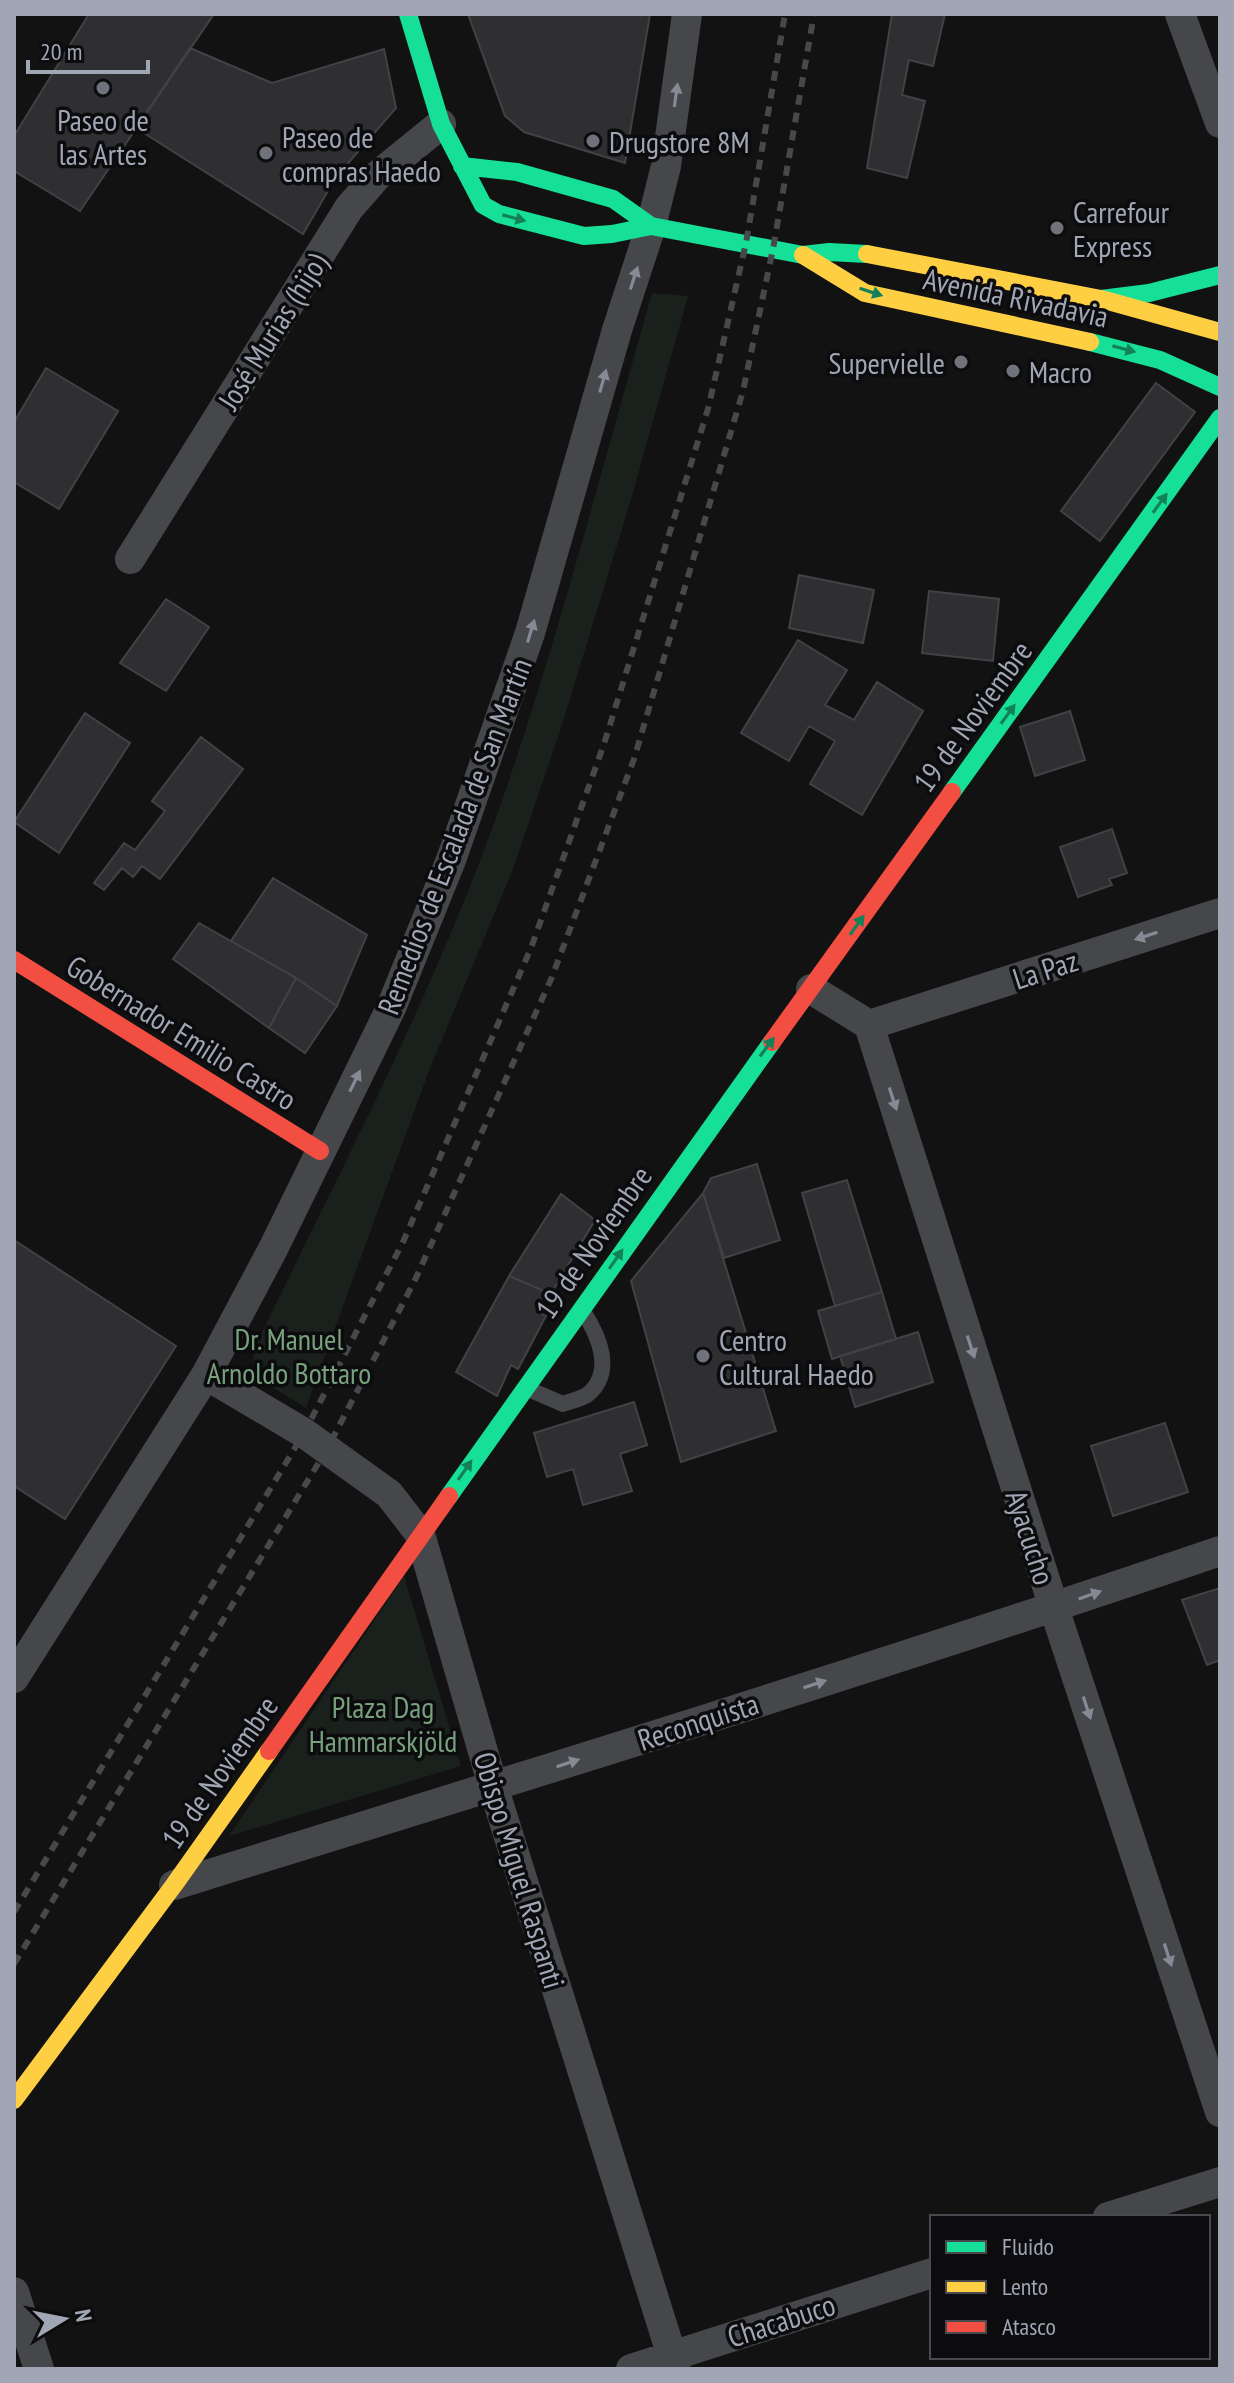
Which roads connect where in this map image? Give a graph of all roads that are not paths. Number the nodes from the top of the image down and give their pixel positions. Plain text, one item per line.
1 (408, 14) edge
2 (687, 14) edge
3 (1180, 14) edge
4 (1220, 123) edge
5 (441, 124) junction
6 (462, 166) junction
7 (651, 226) junction
8 (803, 255) junction
9 (1220, 275) edge
10 (1101, 299) junction
11 (1220, 332) edge
12 (1220, 387) edge
13 (1220, 418) edge
14 (130, 559) dead end
15 (1220, 913) edge
16 (14, 960) edge
17 (811, 989) junction
18 (869, 1025) junction
19 (320, 1151) junction
20 (581, 1307) junction
21 (206, 1375) junction
22 (525, 1388) junction
23 (420, 1534) junction
24 (1220, 1551) edge
25 (1054, 1608) junction
26 (14, 1678) edge
27 (493, 1786) junction
28 (174, 1885) junction
29 (14, 2100) edge
30 (1220, 2112) edge
31 (1220, 2182) edge
32 (1114, 2215) edge
33 (930, 2274) edge
34 (14, 2292) edge
35 (674, 2362) edge
36 (39, 2369) edge
37 (631, 2369) edge

1 - 5 street, Avenida Rivadavia
7 -> 2 street, Remedios de Escalada de San Martín
3 - 4 street
5 - 6 street, Avenida Rivadavia
5 - 14 street, José Murias (hijo)
6 - 7 street, Avenida Rivadavia
6 -> 7 street, Avenida Rivadavia
7 - 8 street, Avenida Rivadavia
19 -> 7 street, Remedios de Escalada de San Martín
8 - 10 street, Avenida Rivadavia
8 -> 12 street, Avenida Rivadavia
9 - 10 street
10 - 11 street, Avenida Rivadavia
17 -> 13 street, 19 de Noviembre
15 -> 18 street, La Paz
16 - 19 street, Gobernador Emilio Castro
17 - 18 street
20 -> 17 street, 19 de Noviembre
18 -> 25 street, Ayacucho
19 - 21 street, Remedios de Escalada de San Martín
20 - 22 street, 19 de Noviembre
20 - 22 lane
21 - 23 street, Obispo Miguel Raspanti
21 - 26 street, Remedios de Escalada de San Martín
23 -> 22 street, 19 de Noviembre
23 - 27 street, Obispo Miguel Raspanti
23 - 28 street, 19 de Noviembre
25 -> 24 street, Reconquista
27 -> 25 street, Reconquista
25 -> 30 street, Ayacucho
27 - 28 street, Reconquista
27 - 35 street, Obispo Miguel Raspanti
28 - 29 street, 19 de Noviembre
31 - 32 street
33 - 35 street, Chacabuco
34 - 36 street
35 - 37 street, Chacabuco

